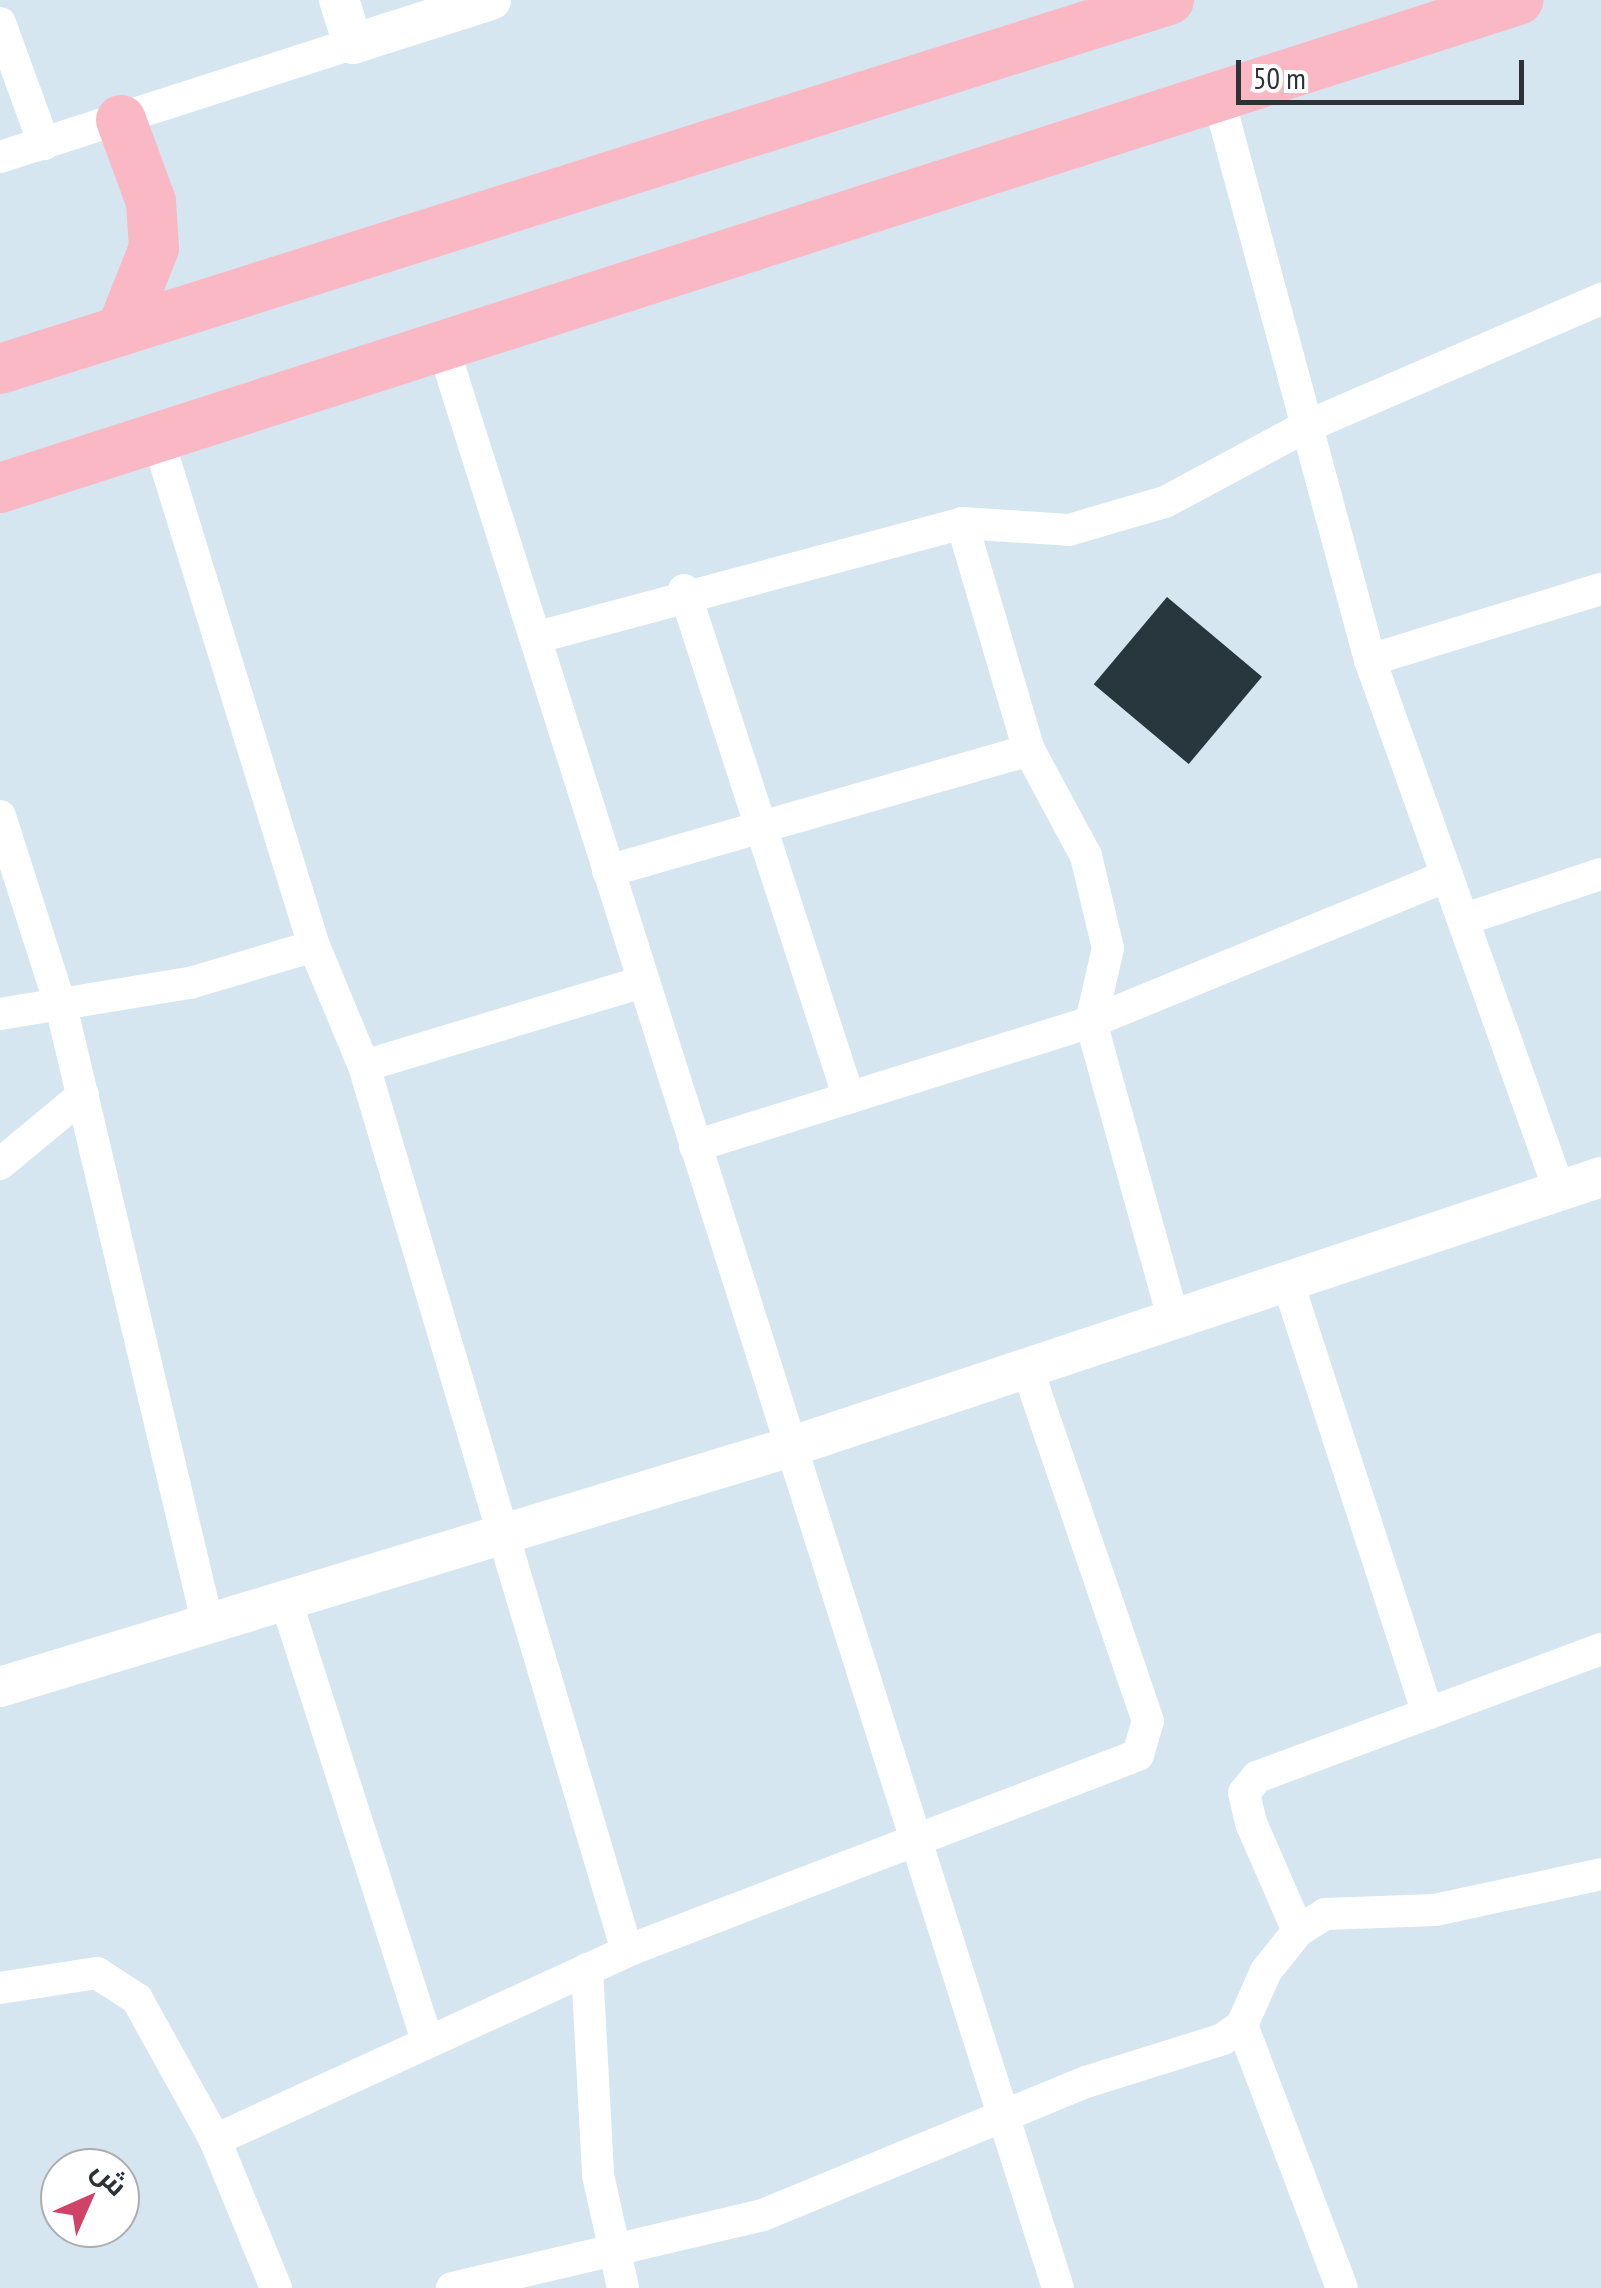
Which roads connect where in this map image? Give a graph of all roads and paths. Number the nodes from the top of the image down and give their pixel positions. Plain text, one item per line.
1 (338, 0) edge
2 (491, 0) edge
3 (1169, 0) edge
4 (1518, 0) edge
5 (0, 23) edge
6 (353, 44) junction
7 (1219, 100) junction
8 (121, 120) junction
9 (44, 144) junction
10 (0, 157) edge
11 (1601, 299) edge
12 (121, 332) junction
13 (442, 344) junction
14 (0, 370) edge
15 (1303, 428) junction
16 (158, 439) junction
17 (0, 488) edge
18 (962, 523) junction
19 (1601, 589) edge
20 (684, 590) junction
21 (538, 637) junction
22 (1370, 660) junction
23 (1029, 750) junction
24 (0, 816) edge
25 (762, 829) junction
26 (608, 872) junction
27 (1601, 874) edge
28 (1447, 876) junction
29 (1468, 918) junction
30 (314, 946) junction
31 (642, 982) junction
32 (62, 1010) junction
33 (0, 1014) edge
34 (1091, 1022) junction
35 (364, 1066) junction
36 (82, 1095) junction
37 (849, 1098) junction
38 (695, 1146) junction
39 (0, 1164) edge
40 (1601, 1177) edge
41 (1560, 1192) junction
42 (1288, 1283) junction
43 (1172, 1315) junction
44 (1027, 1368) junction
45 (786, 1448) junction
46 (503, 1536) junction
47 (285, 1598) junction
48 (207, 1621) junction
49 (1601, 1649) edge
50 (0, 1686) edge
51 (1428, 1714) junction
52 (912, 1840) junction
53 (1601, 1874) edge
54 (1298, 1931) junction
55 (626, 1951) junction
56 (587, 1969) junction
57 (0, 1988) edge
58 (1242, 2025) junction
59 (427, 2042) junction
60 (1008, 2114) junction
61 (215, 2140) junction
62 (610, 2248) junction
63 (276, 2288) edge
64 (452, 2288) edge
65 (622, 2288) edge
66 (1058, 2288) edge
67 (1342, 2288) edge

1 - 6 street
2 - 6 street
3 - 12 main road
4 - 7 main road
5 - 9 street
6 - 8 street
7 - 13 main road
7 - 15 street
8 - 9 street
8 - 12 main road
9 - 10 street
11 - 15 street
12 - 14 main road
13 - 16 main road
13 - 21 street
15 - 18 street
15 - 22 street
16 - 17 main road
16 - 30 street
18 - 20 street
18 - 23 street
19 - 22 street
20 - 21 street
20 - 25 street
21 - 26 street
22 - 28 street
23 - 25 street
23 - 34 street
24 - 32 street
25 - 26 street
25 - 37 street
26 - 31 street
27 - 29 street
28 - 29 street
28 - 34 street
29 - 41 street
30 - 32 street
30 - 35 street
31 - 35 street
31 - 38 street
32 - 33 street
32 - 36 street
34 - 37 street
34 - 43 street
35 - 46 street
36 - 39 street
36 - 48 street
37 - 38 street
38 - 45 street
40 - 41 street
41 - 42 street
42 - 43 street
42 - 51 street
43 - 44 street
44 - 45 street
44 - 52 street
45 - 46 street
45 - 52 street
46 - 47 street
46 - 55 street
47 - 48 street
47 - 59 street
48 - 50 street
49 - 51 street
51 - 54 street
52 - 55 street
52 - 60 street
53 - 54 street
54 - 58 street
55 - 56 street
56 - 59 street
56 - 62 street
57 - 61 street
58 - 60 street
58 - 67 street
59 - 61 street
60 - 62 street
60 - 66 street
61 - 63 street
62 - 64 street
62 - 65 street

